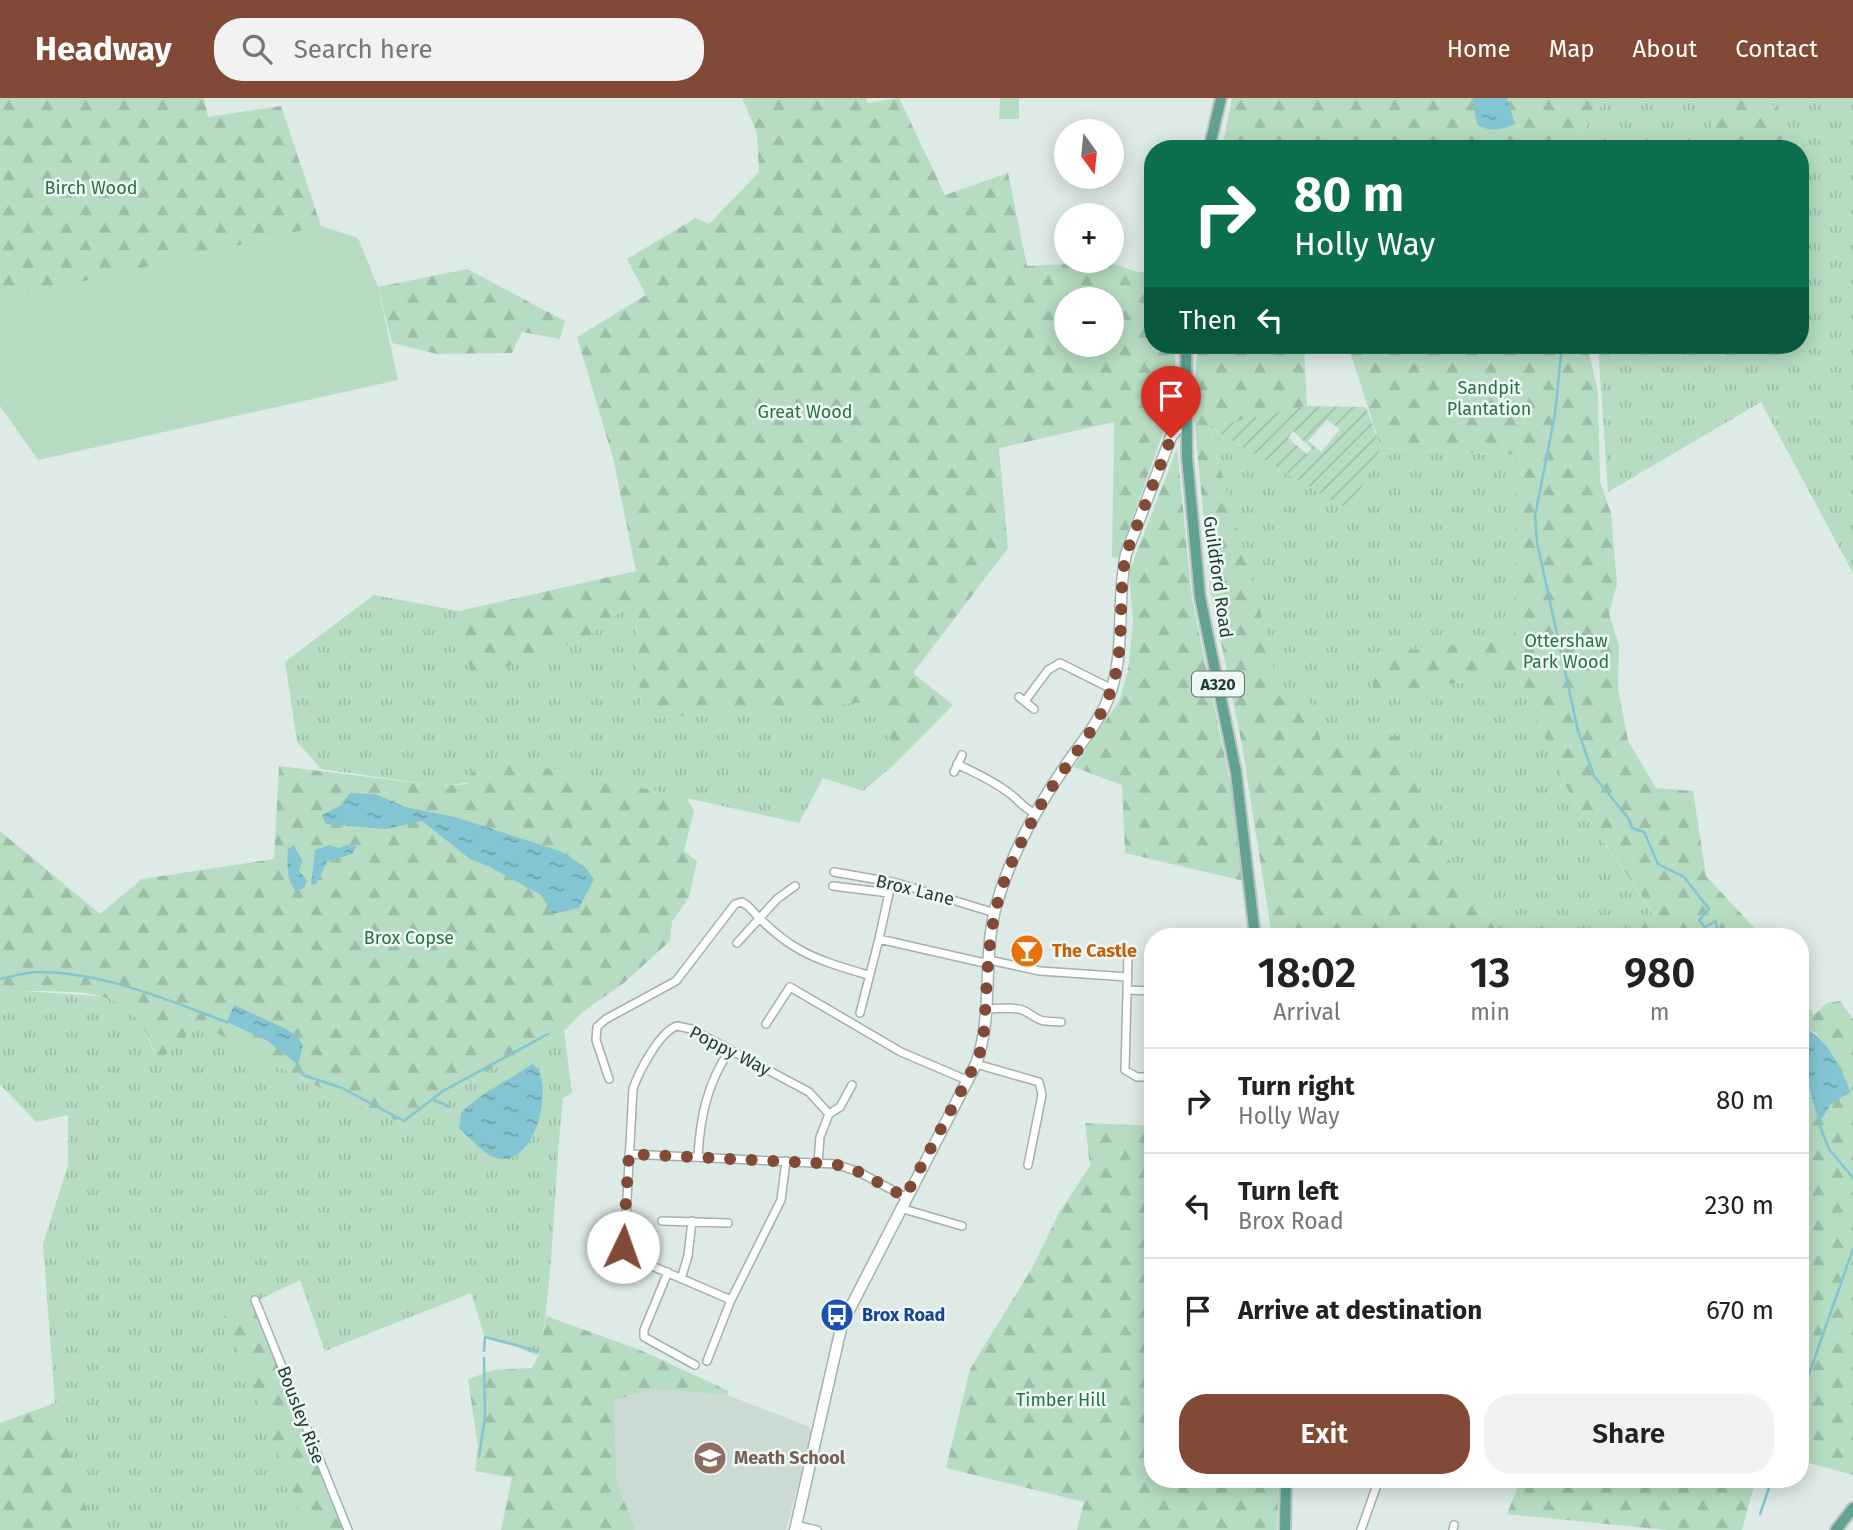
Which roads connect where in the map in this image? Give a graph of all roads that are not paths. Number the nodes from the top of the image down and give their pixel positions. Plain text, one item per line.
1 (1221, 98) edge
2 (1211, 140) edge
3 (1186, 354) edge
4 (1185, 425) junction
5 (1112, 689) junction
6 (1034, 709) dead end
7 (962, 755) dead end
8 (1036, 814) junction
9 (834, 872) dead end
10 (795, 886) dead end
11 (833, 886) dead end
12 (995, 913) junction
13 (758, 920) junction
14 (1254, 928) edge
15 (879, 939) junction
16 (737, 943) dead end
17 (1128, 956) dead end
18 (989, 962) junction
19 (868, 975) junction
20 (1128, 977) junction
21 (1128, 990) junction
22 (1144, 991) edge
23 (986, 1009) junction
24 (860, 1013) dead end
25 (1061, 1022) dead end
26 (766, 1024) dead end
27 (730, 1050) junction
28 (976, 1064) junction
29 (1144, 1077) edge
30 (609, 1079) dead end
31 (969, 1081) junction
32 (852, 1085) dead end
33 (829, 1114) junction
34 (629, 1154) junction
35 (698, 1157) junction
36 (786, 1161) junction
37 (818, 1163) junction
38 (1028, 1165) dead end
39 (905, 1197) junction
40 (900, 1208) junction
41 (662, 1220) dead end
42 (692, 1221) junction
43 (728, 1223) dead end
44 (961, 1223) dead end
45 (611, 1253) dead end
46 (624, 1254) junction
47 (668, 1272) junction
48 (681, 1279) junction
49 (255, 1300) dead end
50 (731, 1300) junction
51 (707, 1361) dead end
52 (695, 1365) dead end
53 (1286, 1488) edge
54 (1376, 1488) edge
55 (1853, 1508) edge
56 (795, 1527) edge
57 (348, 1530) edge
58 (817, 1530) edge
59 (1285, 1530) edge
60 (1361, 1530) edge
61 (1836, 1530) edge

1 - 2 main road
3 - 4 main road, Guildford Road / A320
4 - 5 street
4 - 14 main road, Guildford Road / A320
5 - 6 street
5 - 8 street
7 - 8 street
8 - 12 street
9 - 12 street, Brox Lane
10 - 13 street
11 - 15 street
12 - 18 street
13 - 16 street
13 - 19 street
13 - 30 street
15 - 18 street
15 - 19 street
17 - 20 street
18 - 20 street
18 - 23 street
19 - 24 street
20 - 21 street
21 - 22 street
21 - 29 street
23 - 25 street
23 - 28 street
26 - 31 street
27 - 33 street, Poppy Way
27 - 34 street, Poppy Way
27 - 35 street
28 - 31 street
28 - 38 street
31 - 39 street
32 - 33 street
33 - 37 street
34 - 35 street
34 - 46 street
35 - 36 street
36 - 37 street
36 - 50 street
37 - 39 street
39 - 40 street
40 - 44 street
40 - 56 street
41 - 42 street
42 - 43 street
42 - 48 street
45 - 46 street
46 - 47 street
47 - 48 street
47 - 52 street
48 - 50 street
49 - 57 street, Bousley Rise
50 - 51 street
53 - 59 main road
54 - 60 street
55 - 61 main road
56 - 58 street

